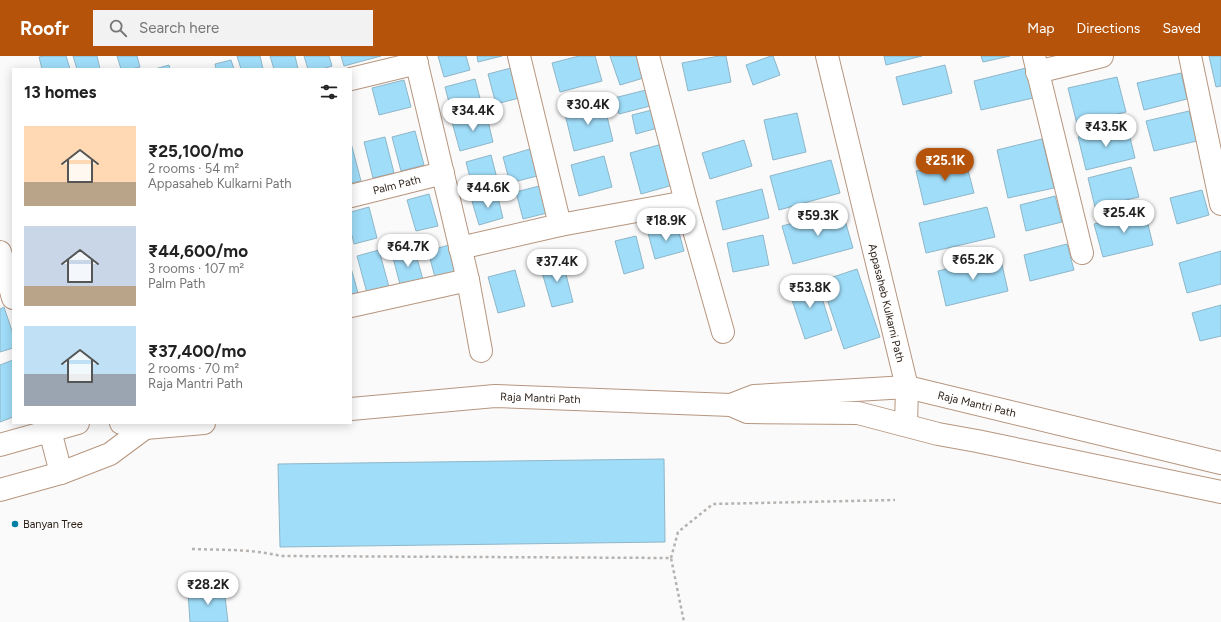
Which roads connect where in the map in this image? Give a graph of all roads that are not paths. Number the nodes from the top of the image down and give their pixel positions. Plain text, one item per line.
1 (519, 56) edge
2 (648, 56) edge
3 (827, 56) edge
4 (1102, 56) edge
5 (1190, 56) edge
6 (416, 60) edge
7 (1036, 64) edge
8 (352, 79) edge
9 (443, 174) junction
10 (352, 196) edge
11 (686, 202) junction
12 (1221, 204) edge
13 (560, 225) junction
14 (460, 248) junction
15 (0, 252) edge
16 (1082, 253) dead end
17 (468, 280) junction
18 (12, 294) edge
19 (352, 306) edge
20 (724, 332) dead end
21 (481, 351) dead end
22 (907, 387) junction
23 (731, 405) junction
24 (352, 409) edge
25 (71, 424) edge
26 (126, 424) edge
27 (192, 424) edge
28 (906, 425) junction
29 (50, 427) edge
30 (145, 428) junction
31 (0, 445) edge
32 (1221, 463) edge
33 (62, 473) junction
34 (0, 490) edge
35 (1221, 492) edge

1 - 13 street
2 - 11 street
3 - 22 street, Appasaheb Kulkarni Path
4 - 7 street
5 - 12 street
6 - 8 street
6 - 9 street
7 - 16 street
9 - 10 street, Palm Path
9 - 14 street
11 - 13 street
11 - 20 street
13 - 14 street
14 - 17 street
15 - 18 street
17 - 19 street
17 - 21 street
22 - 23 street, Raja Mantri Path
22 - 28 street, Appasaheb Kulkarni Path
22 - 32 street, Raja Mantri Path
23 - 24 street, Raja Mantri Path
23 - 28 street, Raja Mantri Path
25 - 29 street
26 - 30 street
27 - 30 street
28 - 35 street, Raja Mantri Path
29 - 31 street
29 - 33 street
30 - 33 street
33 - 34 street

